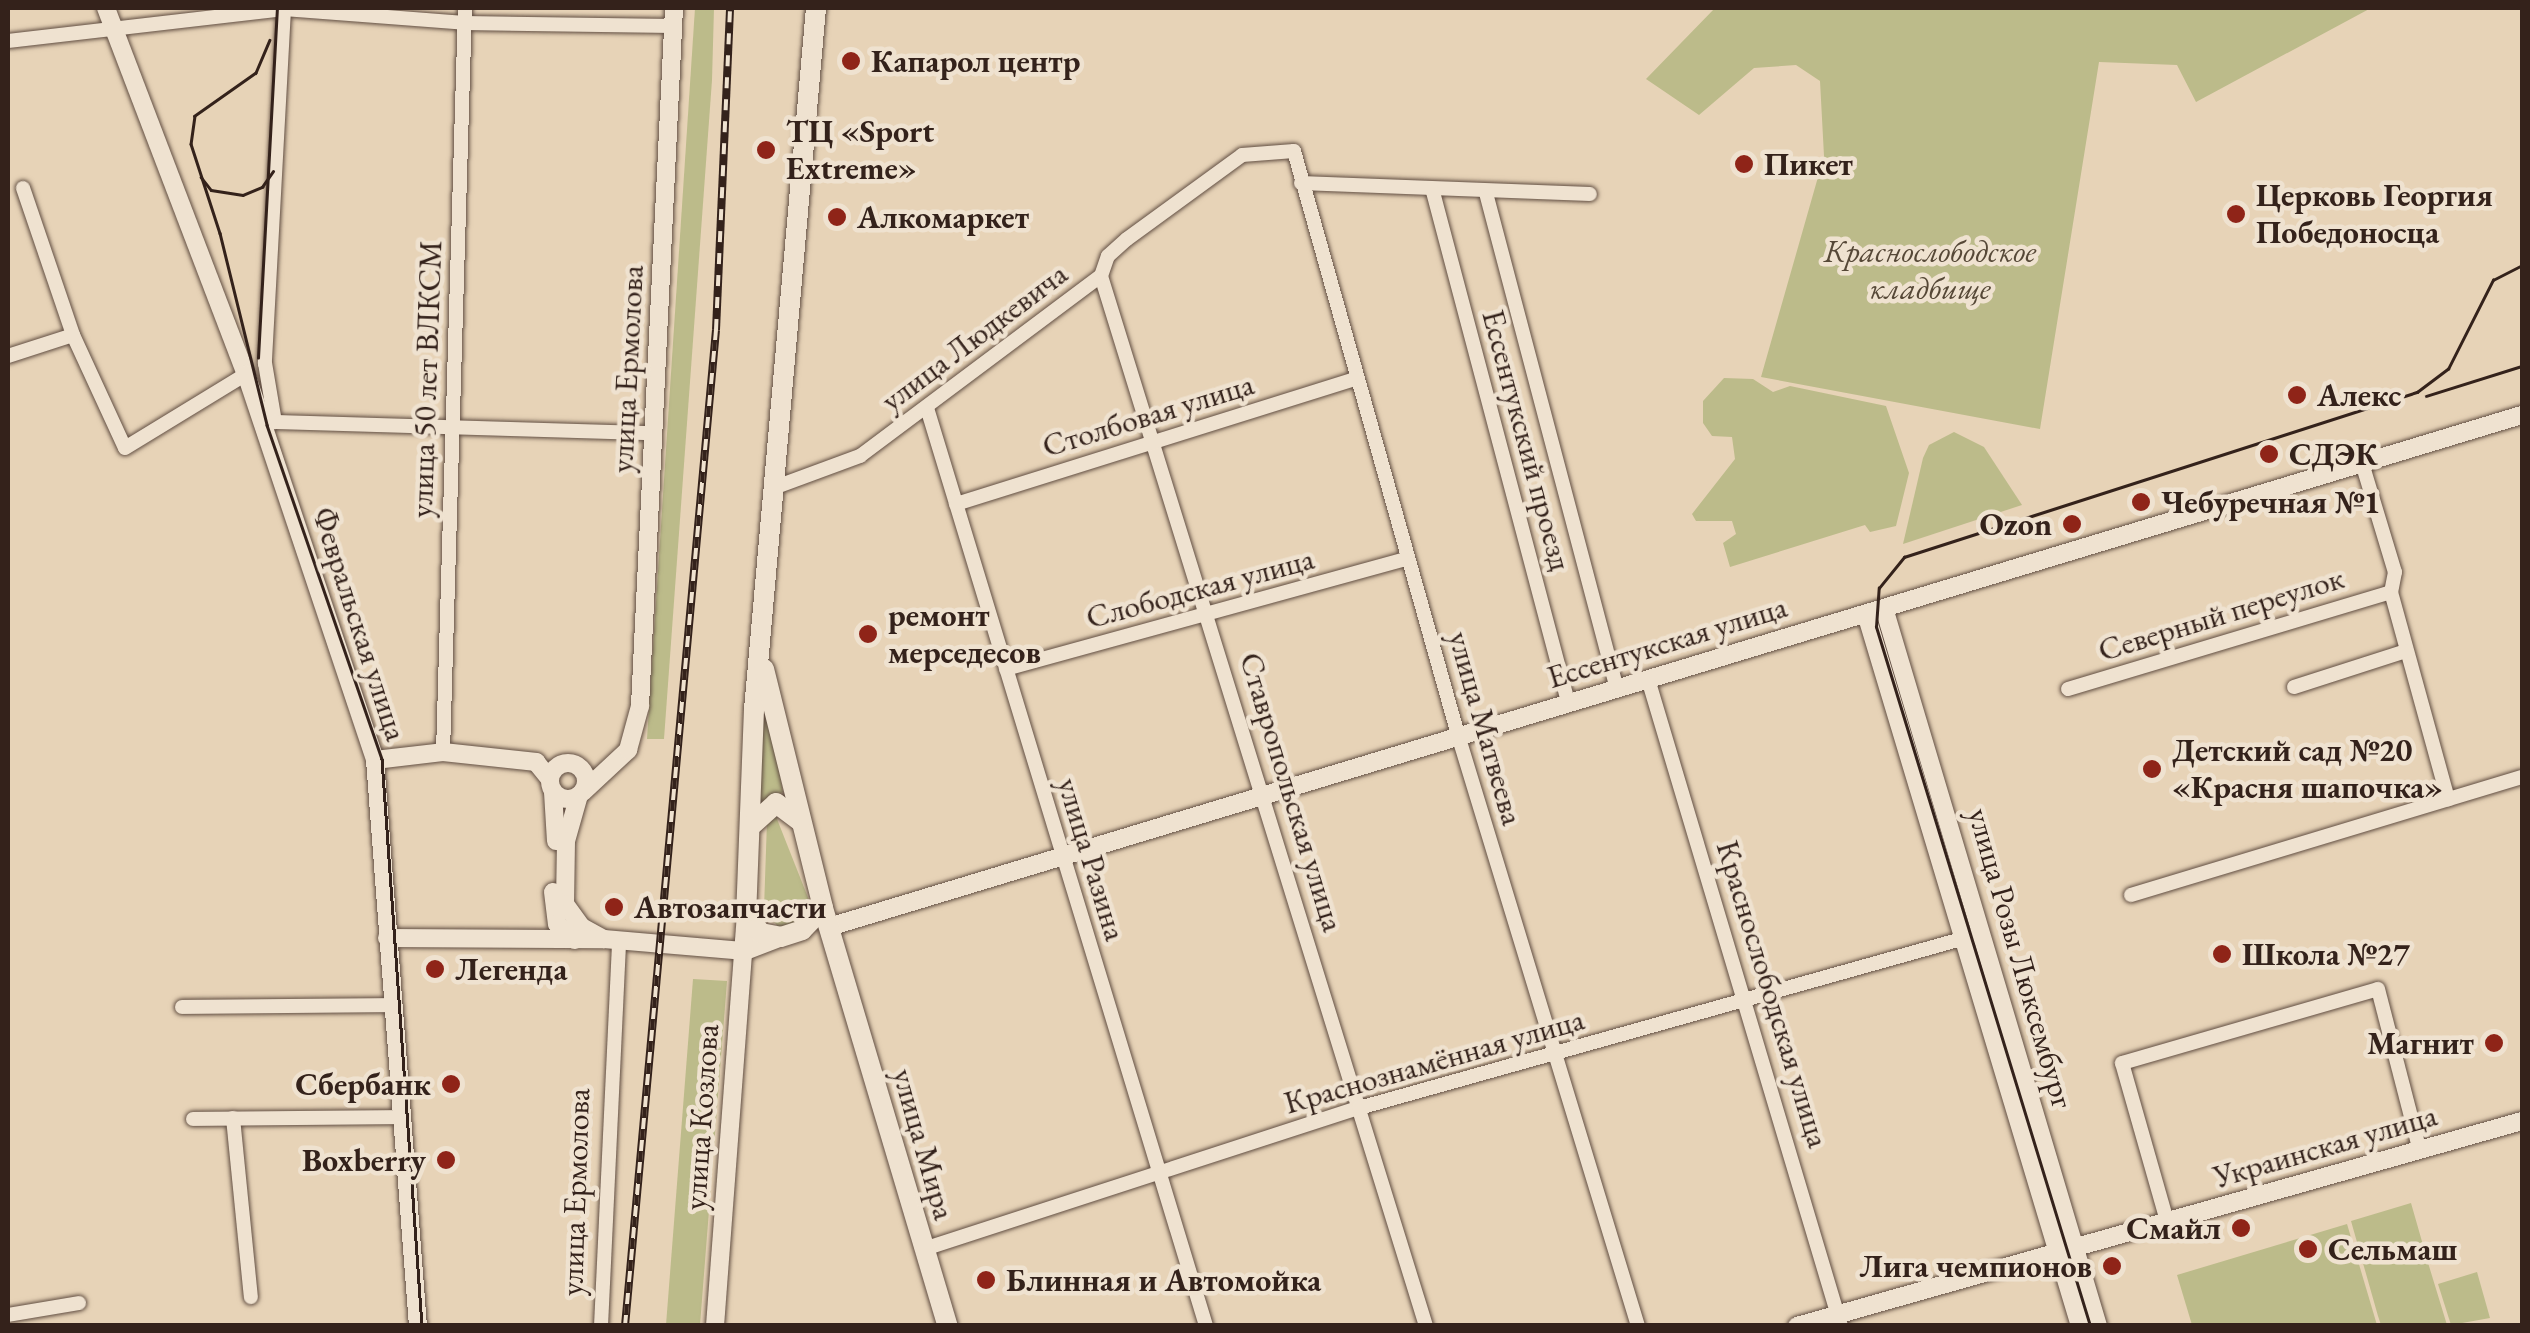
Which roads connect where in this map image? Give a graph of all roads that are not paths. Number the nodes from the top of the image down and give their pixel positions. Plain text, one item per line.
1 (106, 8) edge
2 (816, 8) edge
3 (258, 9) edge
4 (284, 9) edge
5 (464, 15) edge
6 (674, 17) edge
7 (115, 30) junction
8 (8, 42) edge
9 (1287, 147) joint
10 (1300, 183) junction
11 (23, 188) dead end
12 (1432, 192) junction
13 (1486, 193) junction
14 (1590, 194) dead end
15 (1100, 276) junction
16 (73, 335) junction
17 (8, 356) edge
18 (265, 363) junction
19 (244, 369) junction
20 (1356, 379) junction
21 (927, 408) junction
22 (2522, 416) edge
23 (451, 425) junction
24 (654, 433) junction
25 (1156, 440) junction
26 (2362, 463) junction
27 (776, 487) junction
28 (956, 504) junction
29 (1408, 558) junction
30 (2391, 592) junction
31 (1875, 610) junction
32 (1210, 615) junction
33 (2406, 651) junction
34 (761, 658) junction
35 (1006, 669) junction
36 (1648, 680) junction
37 (2294, 686) dead end
38 (1616, 689) junction
39 (2068, 689) dead end
40 (1568, 702) junction
41 (635, 734) junction
42 (1458, 735) junction
43 (443, 752) junction
44 (375, 760) junction
45 (561, 775) junction
46 (2522, 776) edge
47 (581, 794) junction
48 (1264, 795) junction
49 (2448, 799) junction
50 (800, 821) junction
51 (753, 824) junction
52 (1062, 855) junction
53 (2131, 895) dead end
54 (746, 914) junction
55 (826, 918) junction
56 (1984, 933) junction
57 (786, 936) junction
58 (387, 938) junction
59 (1963, 939) junction
60 (575, 940) junction
61 (612, 940) junction
62 (744, 950) junction
63 (844, 979) junction
64 (1749, 1003) junction
65 (394, 1005) junction
66 (182, 1007) dead end
67 (1553, 1054) junction
68 (1360, 1108) junction
69 (402, 1117) junction
70 (232, 1118) junction
71 (193, 1119) dead end
72 (2522, 1121) edge
73 (2420, 1151) junction
74 (1160, 1174) junction
75 (2167, 1221) junction
76 (924, 1249) junction
77 (2066, 1250) junction
78 (251, 1297) dead end
79 (79, 1303) dead end
80 (8, 1315) edge
81 (1840, 1320) edge
82 (418, 1326) edge
83 (601, 1326) edge
84 (715, 1326) edge
85 (948, 1326) edge
86 (1206, 1326) edge
87 (1426, 1326) edge
88 (1638, 1326) edge
89 (1798, 1326) edge
90 (2080, 1326) edge
91 (2098, 1326) edge

1 - 7 street, Февральская улица
2 - 27 main road
3 - 4 street
3 - 7 street
4 - 5 street
4 - 18 street
5 - 6 street
5 - 23 street, улица 50 лет ВЛКСМ
6 - 24 street, улица Ермолова
7 - 8 street
7 - 19 street, Февральская улица
9 - 10 street, улица Матвеева
9 - 15 street, улица Людкевича
10 - 12 street
10 - 20 street, улица Матвеева
11 - 16 street
12 - 13 street
12 - 40 street, Ессентукский проезд
13 - 14 street
13 - 38 street
15 - 21 street, улица Людкевича
15 - 25 street, Ставропольская улица
16 - 17 street
16 - 19 street
18 - 19 street
18 - 23 street
19 - 44 street, Февральская улица
20 - 25 street, Столбовая улица
20 - 29 street, улица Матвеева
21 - 27 street, улица Людкевича
21 - 28 street, улица Разина
22 - 26 street, Ессентукская улица
23 - 24 street
23 - 43 street, улица 50 лет ВЛКСМ
24 - 41 street, улица Ермолова
25 - 28 street, Столбовая улица
25 - 32 street, Ставропольская улица
26 - 30 street
26 - 31 street, Ессентукская улица
27 - 34 main road
28 - 35 street, улица Разина
29 - 32 street, Слободская улица
29 - 42 street, улица Матвеева
30 - 33 street
30 - 39 street, Северный переулок
31 - 36 street, Ессентукская улица
31 - 56 street, улица Розы Люксембург
31 - 59 street, улица Розы Люксембург
32 - 35 street, Слободская улица
32 - 48 street, Ставропольская улица
33 - 37 street
33 - 49 street
34 - 50 main road, улица Мира
34 - 51 main road
35 - 52 street, улица Разина
36 - 38 street, Ессентукская улица
36 - 64 street, Краснослободская улица
38 - 40 street, Ессентукская улица
40 - 42 street, Ессентукская улица
41 - 45 street
41 - 47 street
42 - 48 street, Ессентукская улица
42 - 67 street, улица Матвеева
43 - 44 street
43 - 45 street
44 - 58 street, Февральская улица
45 - 47 street
45 - 47 street
45 - 60 street
46 - 49 street
47 - 61 street
48 - 52 street, Ессентукская улица
48 - 68 street, Ставропольская улица
49 - 53 street
50 - 51 main road
50 - 55 main road, улица Мира
51 - 54 main road
52 - 55 street, Ессентукская улица
52 - 74 street, улица Разина
54 - 57 main road, улица Мира
54 - 62 street, улица Козлова
55 - 57 main road
55 - 63 main road, улица Мира
56 - 59 street, Краснознамённая улица
56 - 77 street, улица Розы Люксембург
57 - 62 street
57 - 63 main road, улица Мира
58 - 60 street
58 - 65 street, Февральская улица
59 - 64 street, Краснознамённая улица
59 - 77 street, улица Розы Люксембург
60 - 61 street
61 - 62 street
61 - 83 street, улица Ермолова
62 - 84 street, улица Козлова
63 - 76 main road, улица Мира
64 - 67 street, Краснознамённая улица
64 - 81 street, Краснослободская улица
65 - 66 street
65 - 69 street, Февральская улица
67 - 68 street, Краснознамённая улица
67 - 88 street, улица Матвеева
68 - 74 street, Краснознамённая улица
68 - 87 street, Ставропольская улица
69 - 70 street
69 - 82 street, Февральская улица
70 - 71 street
70 - 78 street
72 - 73 street, Украинская улица
73 - 75 street, Украинская улица
73 - 75 street
74 - 76 street, Краснознамённая улица
74 - 86 street, улица Разина
75 - 77 street, Украинская улица
76 - 85 main road, улица Мира
77 - 81 street, Украинская улица
77 - 90 street, улица Розы Люксембург
77 - 91 street, улица Розы Люксембург
79 - 80 street
81 - 89 street, Украинская улица

